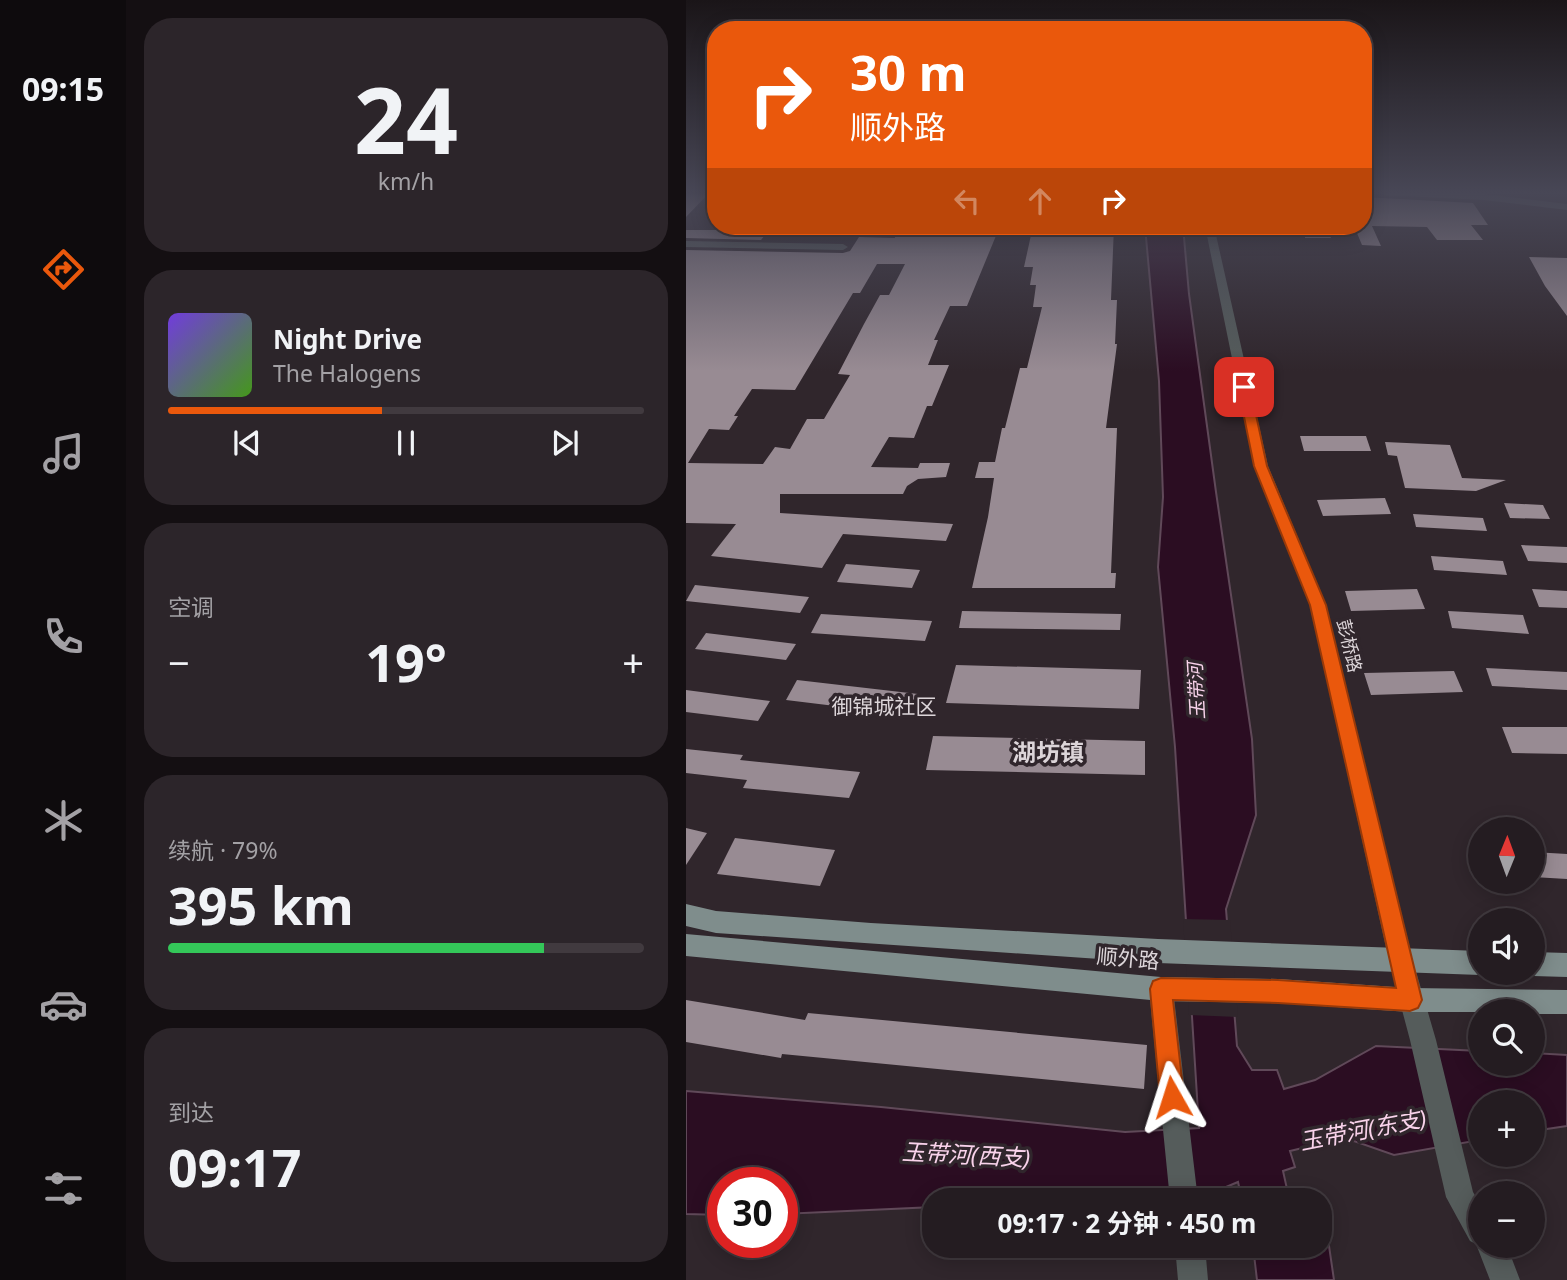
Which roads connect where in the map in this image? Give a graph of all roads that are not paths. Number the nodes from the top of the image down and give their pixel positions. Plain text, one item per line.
1 (1215, 252) edge
2 (686, 915) edge
3 (686, 945) edge
4 (1401, 961) junction
5 (1468, 963) edge
6 (1545, 964) edge
7 (1567, 965) edge
8 (1161, 989) junction
9 (1410, 1000) junction
10 (1567, 1002) edge
11 (1183, 1188) edge
12 (1468, 1211) edge
13 (1191, 1258) edge
14 (1497, 1258) edge
15 (1193, 1280) edge
16 (1505, 1280) edge

1 - 4 street, 彭桥路
2 - 4 main road, 顺外路
3 - 8 main road, 顺外路
4 - 5 main road, 顺外路
4 - 9 street, 彭桥路
6 - 7 main road
8 - 9 main road, 顺外路
8 - 11 street
9 - 10 main road, 顺外路
9 - 12 street, 彭桥路
13 - 15 street
14 - 16 street

